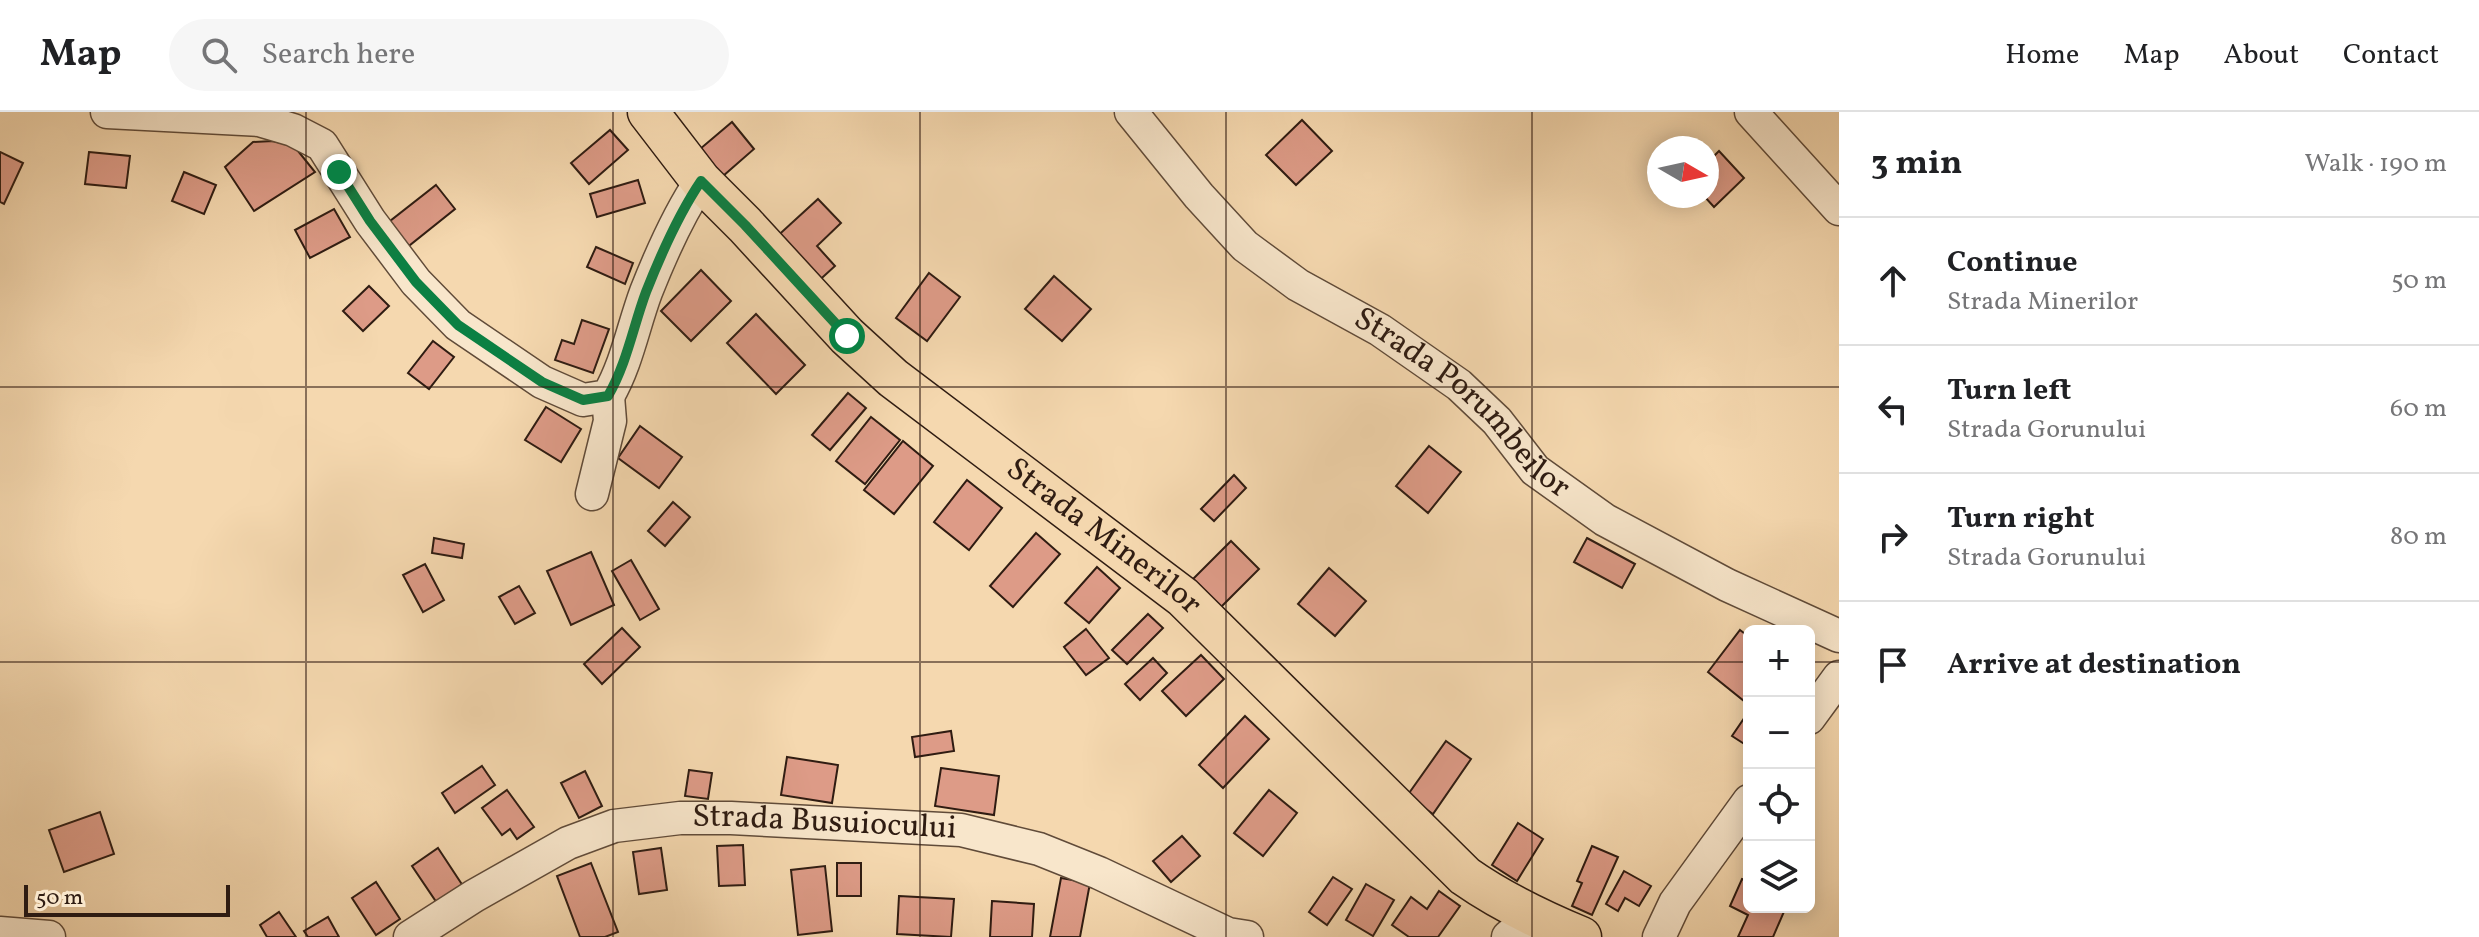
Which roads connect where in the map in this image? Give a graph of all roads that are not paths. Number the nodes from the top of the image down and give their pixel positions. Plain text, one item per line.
1 (107, 112) edge
2 (648, 112) edge
3 (1131, 112) edge
4 (1751, 112) edge
5 (701, 181) junction
6 (1839, 209) edge
7 (608, 396) junction
8 (592, 494) dead end
9 (1839, 636) edge
10 (1839, 677) edge
11 (1815, 710) edge
12 (1743, 809) edge
13 (1520, 927) edge
14 (0, 933) edge
15 (49, 937) edge
16 (410, 937) edge
17 (1247, 937) edge
18 (1581, 937) edge
19 (1659, 937) edge

1 - 7 street
2 - 5 main road, Strada Minerilor
3 - 9 street, Strada Porumbeilor
4 - 6 street
5 - 7 street
5 - 13 main road, Strada Minerilor
7 - 8 street
10 - 11 street
12 - 19 street
13 - 18 main road, Strada Minerilor
14 - 15 street
16 - 17 street, Strada Busuiocului

